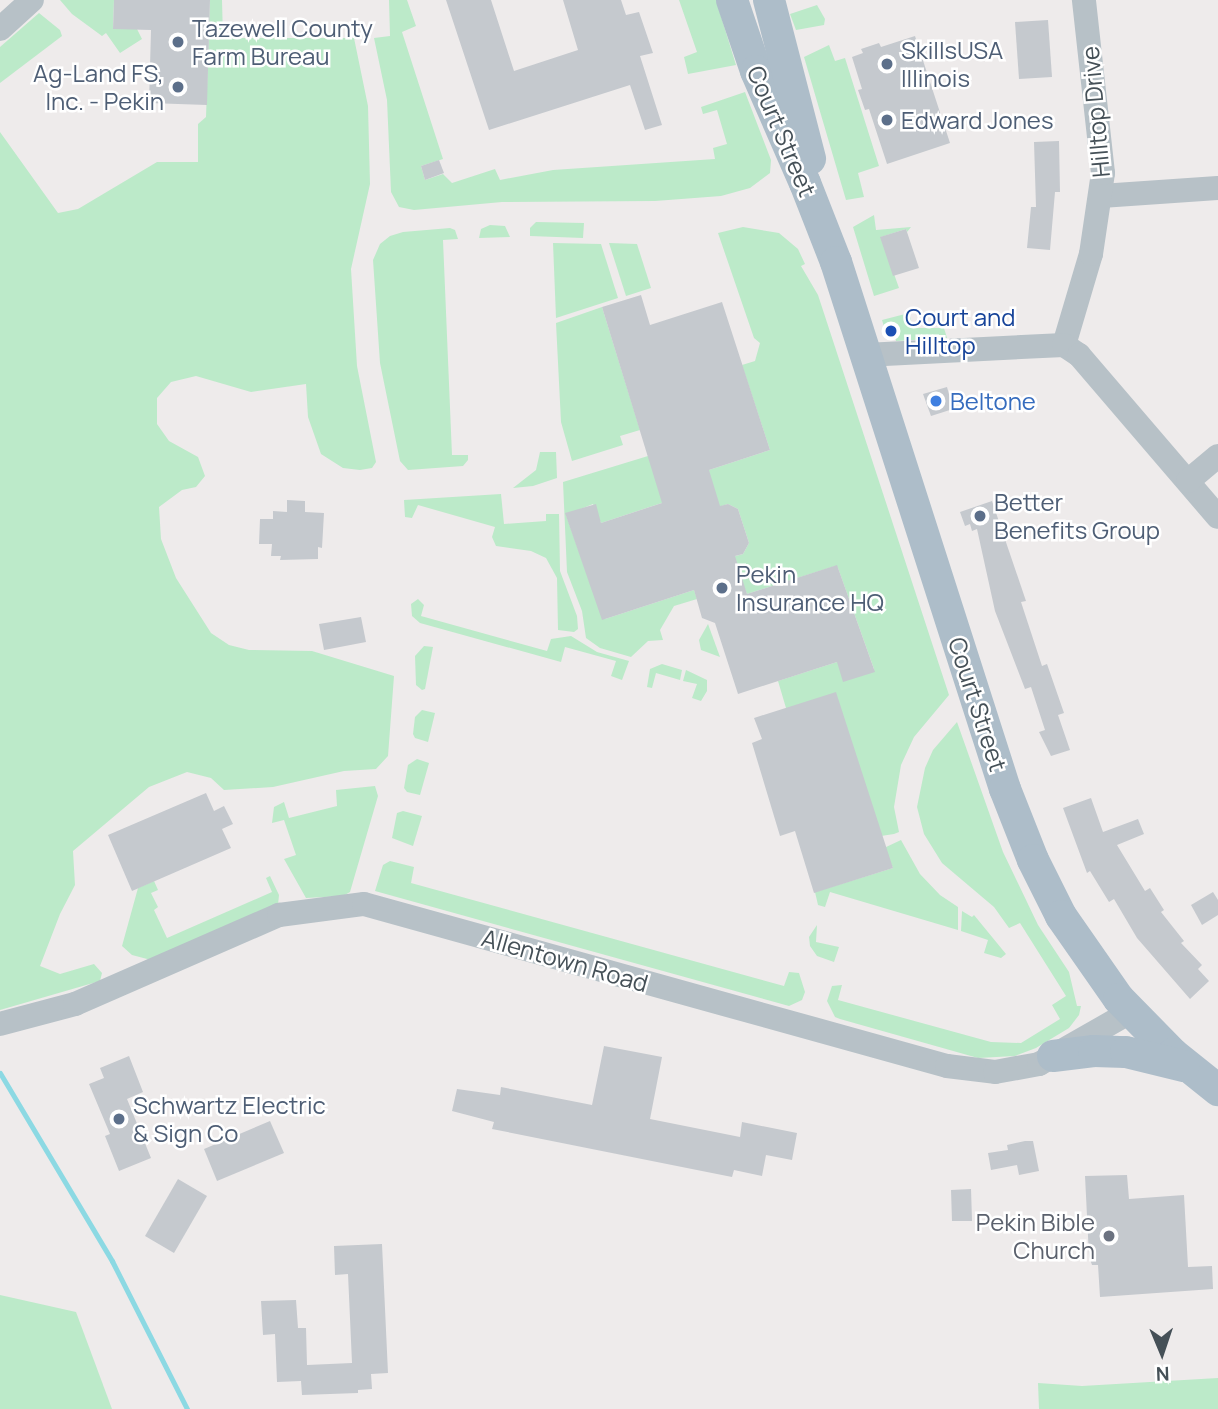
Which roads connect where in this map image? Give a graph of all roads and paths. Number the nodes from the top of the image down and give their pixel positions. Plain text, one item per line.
1 (32, 0) edge
2 (732, 0) edge
3 (769, 0) edge
4 (1084, 0) edge
5 (0, 29) edge
6 (1218, 188) edge
7 (1101, 196) junction
8 (836, 262) junction
9 (1064, 345) junction
10 (865, 355) junction
11 (1218, 456) edge
12 (1188, 481) junction
13 (1218, 517) edge
14 (1130, 1012) junction
15 (0, 1024) edge
16 (1054, 1056) junction
17 (1191, 1068) junction
18 (1218, 1090) edge

1 - 5 street
2 - 8 main road, Court Street
3 - 8 main road, Court Street
4 - 7 street, Hilltop Drive
6 - 7 street
7 - 9 street, Hilltop Drive
8 - 10 main road, Court Street
9 - 10 street
9 - 12 street
10 - 14 main road, Court Street
11 - 12 street
12 - 13 street
14 - 16 street, Allentown Road
14 - 17 main road, Court Street
15 - 16 street, Allentown Road
16 - 17 main road
17 - 18 main road, Court Street

